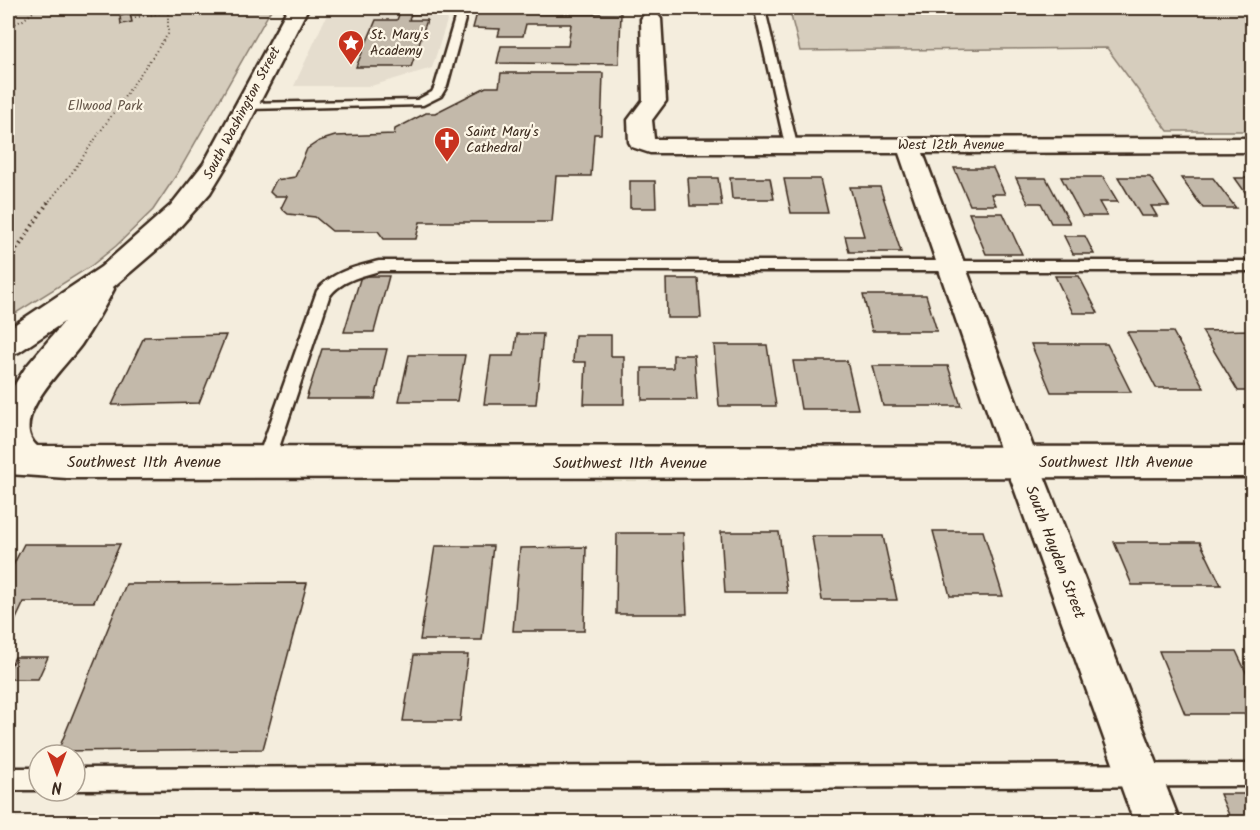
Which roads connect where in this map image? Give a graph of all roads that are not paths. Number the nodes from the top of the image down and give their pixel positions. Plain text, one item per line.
1 (298, 8) edge
2 (463, 8) edge
3 (753, 8) edge
4 (651, 19) dead end
5 (247, 106) junction
6 (791, 145) junction
7 (908, 145) junction
8 (1252, 145) edge
9 (952, 265) junction
10 (1252, 266) edge
11 (106, 278) junction
12 (12, 339) edge
13 (19, 460) edge
14 (1252, 462) edge
15 (265, 463) junction
16 (1022, 463) junction
17 (1139, 775) junction
18 (1252, 775) edge
19 (8, 779) edge
20 (27, 779) edge
21 (87, 779) edge
22 (1157, 822) edge

1 - 5 street, South Washington Street
2 - 5 lane
3 - 6 lane
4 - 6 street, West 12th Avenue
5 - 11 street, South Washington Street
6 - 7 street, West 12th Avenue
7 - 8 street, West 12th Avenue
7 - 9 street, South Hayden Street
9 - 10 lane
9 - 15 lane
9 - 16 street, South Hayden Street
11 - 12 street, South Washington Street
11 - 13 street
13 - 15 street, Southwest 11th Avenue
14 - 16 street, Southwest 11th Avenue
15 - 16 street, Southwest 11th Avenue
16 - 17 street, South Hayden Street
17 - 18 lane
17 - 21 lane
17 - 22 street, South Hayden Street
19 - 20 lane

